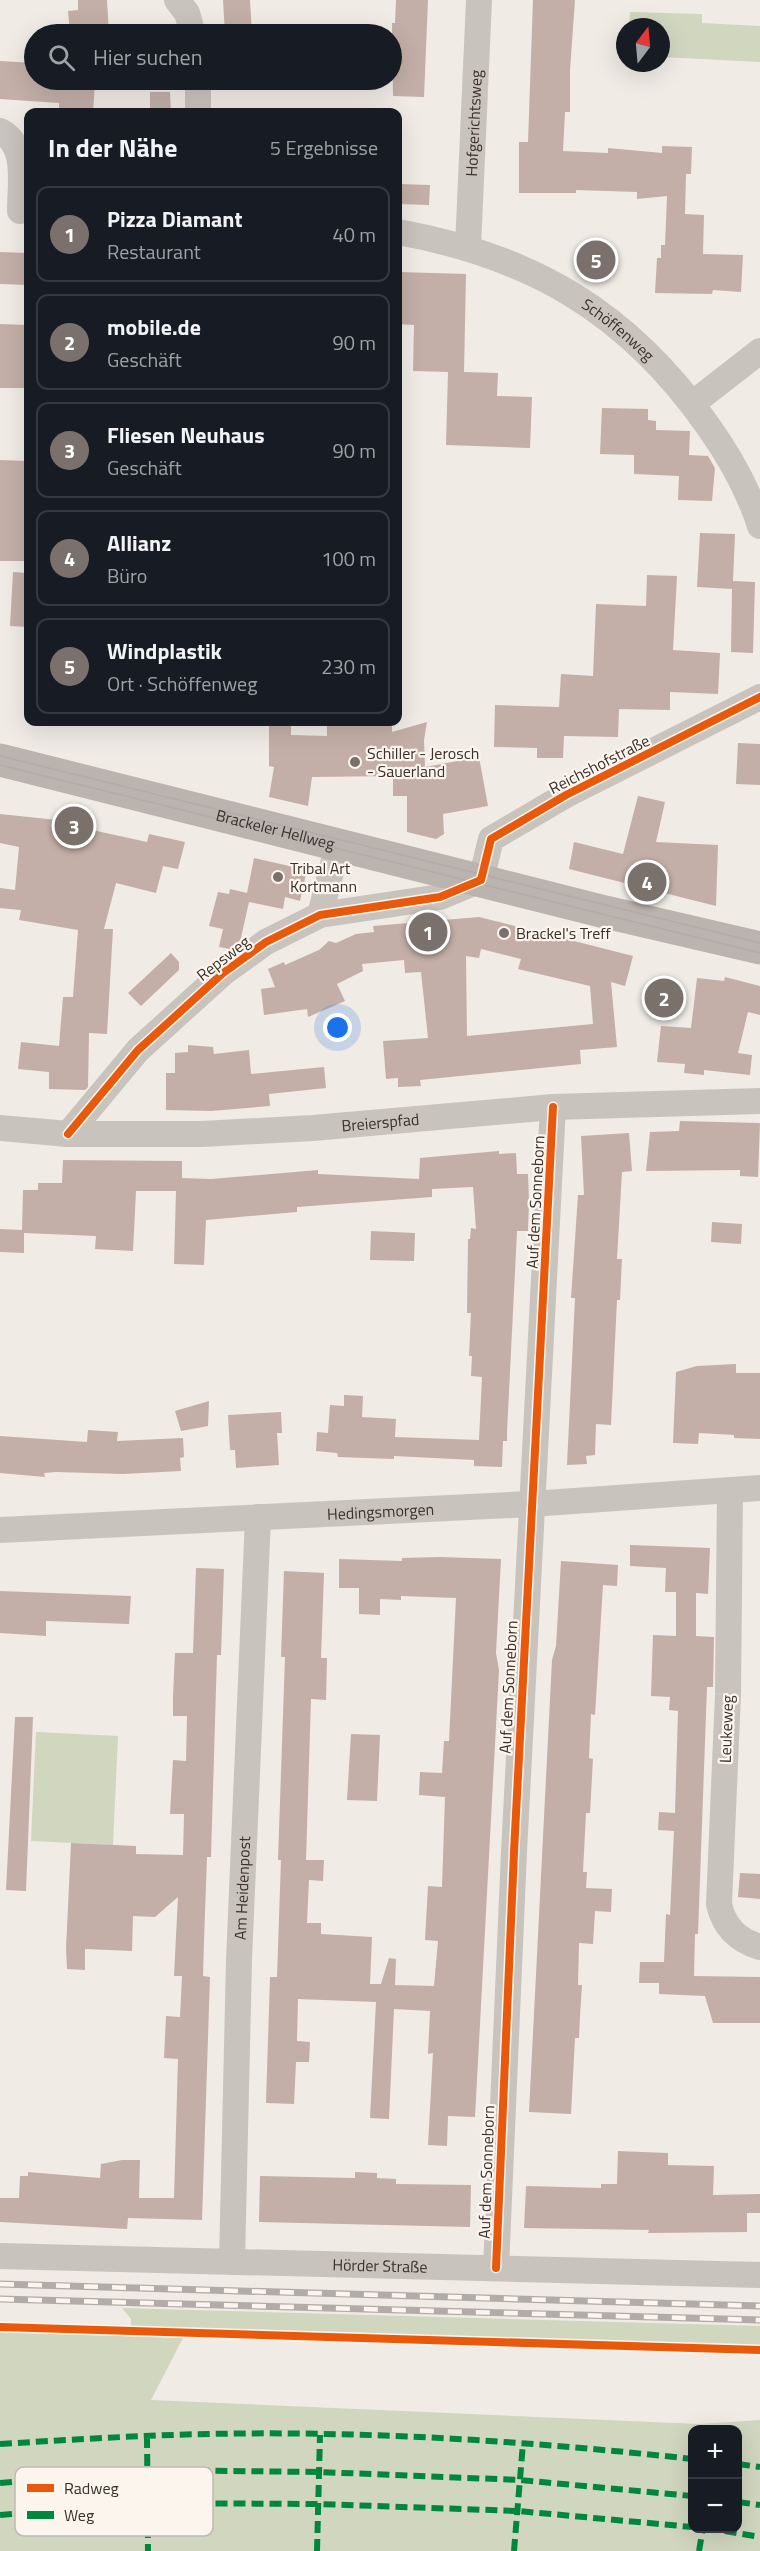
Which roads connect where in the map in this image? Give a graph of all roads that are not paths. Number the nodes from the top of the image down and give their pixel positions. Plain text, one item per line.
1 (177, 0) edge
2 (479, 0) edge
3 (190, 24) edge
4 (198, 90) edge
5 (198, 108) edge
6 (0, 131) edge
7 (16, 211) edge
8 (402, 233) edge
9 (468, 247) junction
10 (760, 351) edge
11 (692, 404) junction
12 (760, 526) edge
13 (760, 697) edge
14 (0, 760) edge
15 (338, 845) junction
16 (481, 880) junction
17 (320, 915) junction
18 (760, 948) edge
19 (760, 1101) edge
20 (553, 1107) junction
21 (0, 1128) edge
22 (68, 1134) junction
23 (760, 1488) edge
24 (730, 1490) junction
25 (531, 1504) junction
26 (258, 1517) junction
27 (0, 1530) edge
28 (760, 1947) edge
29 (0, 2256) edge
30 (232, 2262) junction
31 (496, 2268) junction
32 (760, 2275) edge

1 - 3 street
2 - 9 street, Hofgerichtsweg
4 - 5 street
6 - 7 street
8 - 9 street, Schöffenweg
9 - 11 street, Schöffenweg
10 - 11 street
11 - 12 street, Schöffenweg
13 - 16 street, Reichshofstraße
14 - 15 main road, Brackeler Hellweg
15 - 16 main road, Brackeler Hellweg
15 - 17 street
16 - 17 street, Repsweg
16 - 18 main road, Brackeler Hellweg
17 - 22 street, Repsweg
19 - 20 street, Breierspfad
20 - 22 street, Breierspfad
20 - 25 street, Auf dem Sonneborn
21 - 22 street, Breierspfad
23 - 24 street, Hedingsmorgen
24 - 25 street, Hedingsmorgen
24 - 28 street, Leukeweg
25 - 26 street, Hedingsmorgen
25 - 31 street, Auf dem Sonneborn
26 - 27 street, Hedingsmorgen
26 - 30 street, Am Heidenpost
29 - 30 street, Hörder Straße
30 - 31 street, Hörder Straße
31 - 32 street, Hörder Straße

